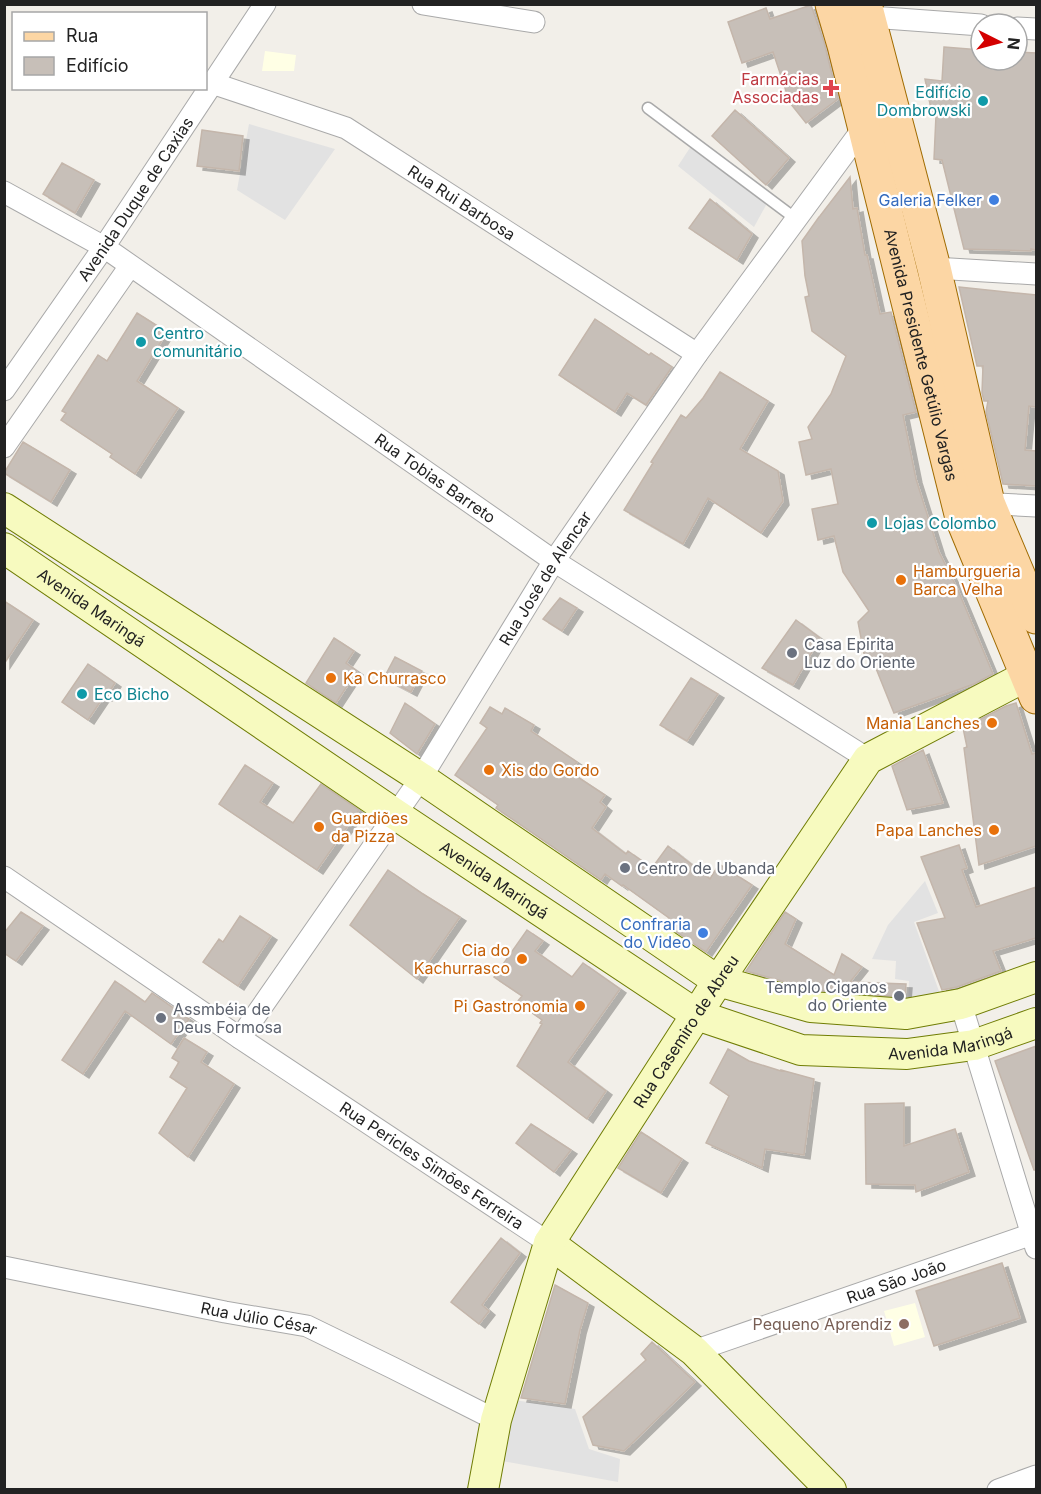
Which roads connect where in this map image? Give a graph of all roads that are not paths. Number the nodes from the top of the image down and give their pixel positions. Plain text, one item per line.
1 (265, 4) edge
2 (423, 4) edge
3 (850, 10) edge
4 (534, 22) dead end
5 (969, 24) edge
6 (212, 83) junction
7 (648, 108) dead end
8 (864, 127) junction
9 (4, 192) edge
10 (796, 219) junction
11 (104, 247) junction
12 (130, 266) junction
13 (934, 268) junction
14 (1036, 274) edge
15 (697, 354) junction
16 (4, 390) edge
17 (4, 447) edge
18 (974, 503) junction
19 (1036, 506) edge
20 (4, 508) edge
21 (4, 548) edge
22 (554, 561) junction
23 (1036, 617) edge
24 (1032, 686) edge
25 (868, 759) junction
26 (421, 778) junction
27 (395, 814) junction
28 (4, 877) edge
29 (1036, 977) edge
30 (718, 981) junction
31 (960, 1005) junction
32 (697, 1015) junction
33 (1036, 1023) edge
34 (240, 1038) junction
35 (974, 1045) junction
36 (1034, 1241) edge
37 (549, 1243) junction
38 (4, 1267) edge
39 (694, 1351) junction
40 (496, 1420) junction
41 (1036, 1476) edge
42 (483, 1490) edge
43 (831, 1490) edge
44 (998, 1490) edge

1 - 6 street, Avenida Duque de Caxias
2 - 4 street
3 - 5 street
3 - 8 main road, Avenida Presidente Getúlio Vargas
3 - 13 main road, Avenida Presidente Getúlio Vargas
6 - 11 street, Avenida Duque de Caxias
6 - 15 street, Rua Rui Barbosa
7 - 10 lane
8 - 10 street, Rua José de Alencar
8 - 18 main road, Avenida Presidente Getúlio Vargas
9 - 11 street, Rua Tobias Barreto
10 - 15 street, Rua José de Alencar
11 - 12 street, Rua Tobias Barreto
11 - 16 street, Avenida Duque de Caxias
12 - 17 street, Avenida Duque de Caxias
12 - 22 street, Rua Tobias Barreto
13 - 14 street
13 - 18 main road, Avenida Presidente Getúlio Vargas
15 - 22 street, Rua José de Alencar
18 - 19 street
18 - 23 main road, Avenida Presidente Getúlio Vargas
18 - 24 main road, Avenida Presidente Getúlio Vargas
20 - 26 main road, Avenida Maringá
21 - 27 main road, Avenida Maringá
22 - 25 street, Rua Tobias Barreto
22 - 26 street, Rua José de Alencar
24 - 25 main road, Rua Casemiro de Abreu
25 - 30 main road, Rua Casemiro de Abreu
26 - 27 street, Rua José de Alencar
26 - 30 main road, Avenida Maringá
27 - 32 main road, Avenida Maringá
27 - 34 street, Rua José de Alencar
28 - 34 street, Rua Pericles Simões Ferreira
29 - 31 main road, Avenida Maringá
30 - 31 main road, Avenida Maringá
30 - 32 main road, Rua Casemiro de Abreu
31 - 35 street
32 - 35 main road, Avenida Maringá
32 - 37 main road, Rua Casemiro de Abreu
33 - 35 main road, Avenida Maringá
34 - 37 street, Rua Pericles Simões Ferreira
35 - 36 street
36 - 39 street, Rua São João
37 - 39 main road, Rua Pericles Simões Ferreira
37 - 40 main road, Rua Casemiro de Abreu
38 - 40 street, Rua Júlio César
39 - 43 main road, Rua Pericles Simões Ferreira
40 - 42 main road, Rua Casemiro de Abreu
41 - 44 street

